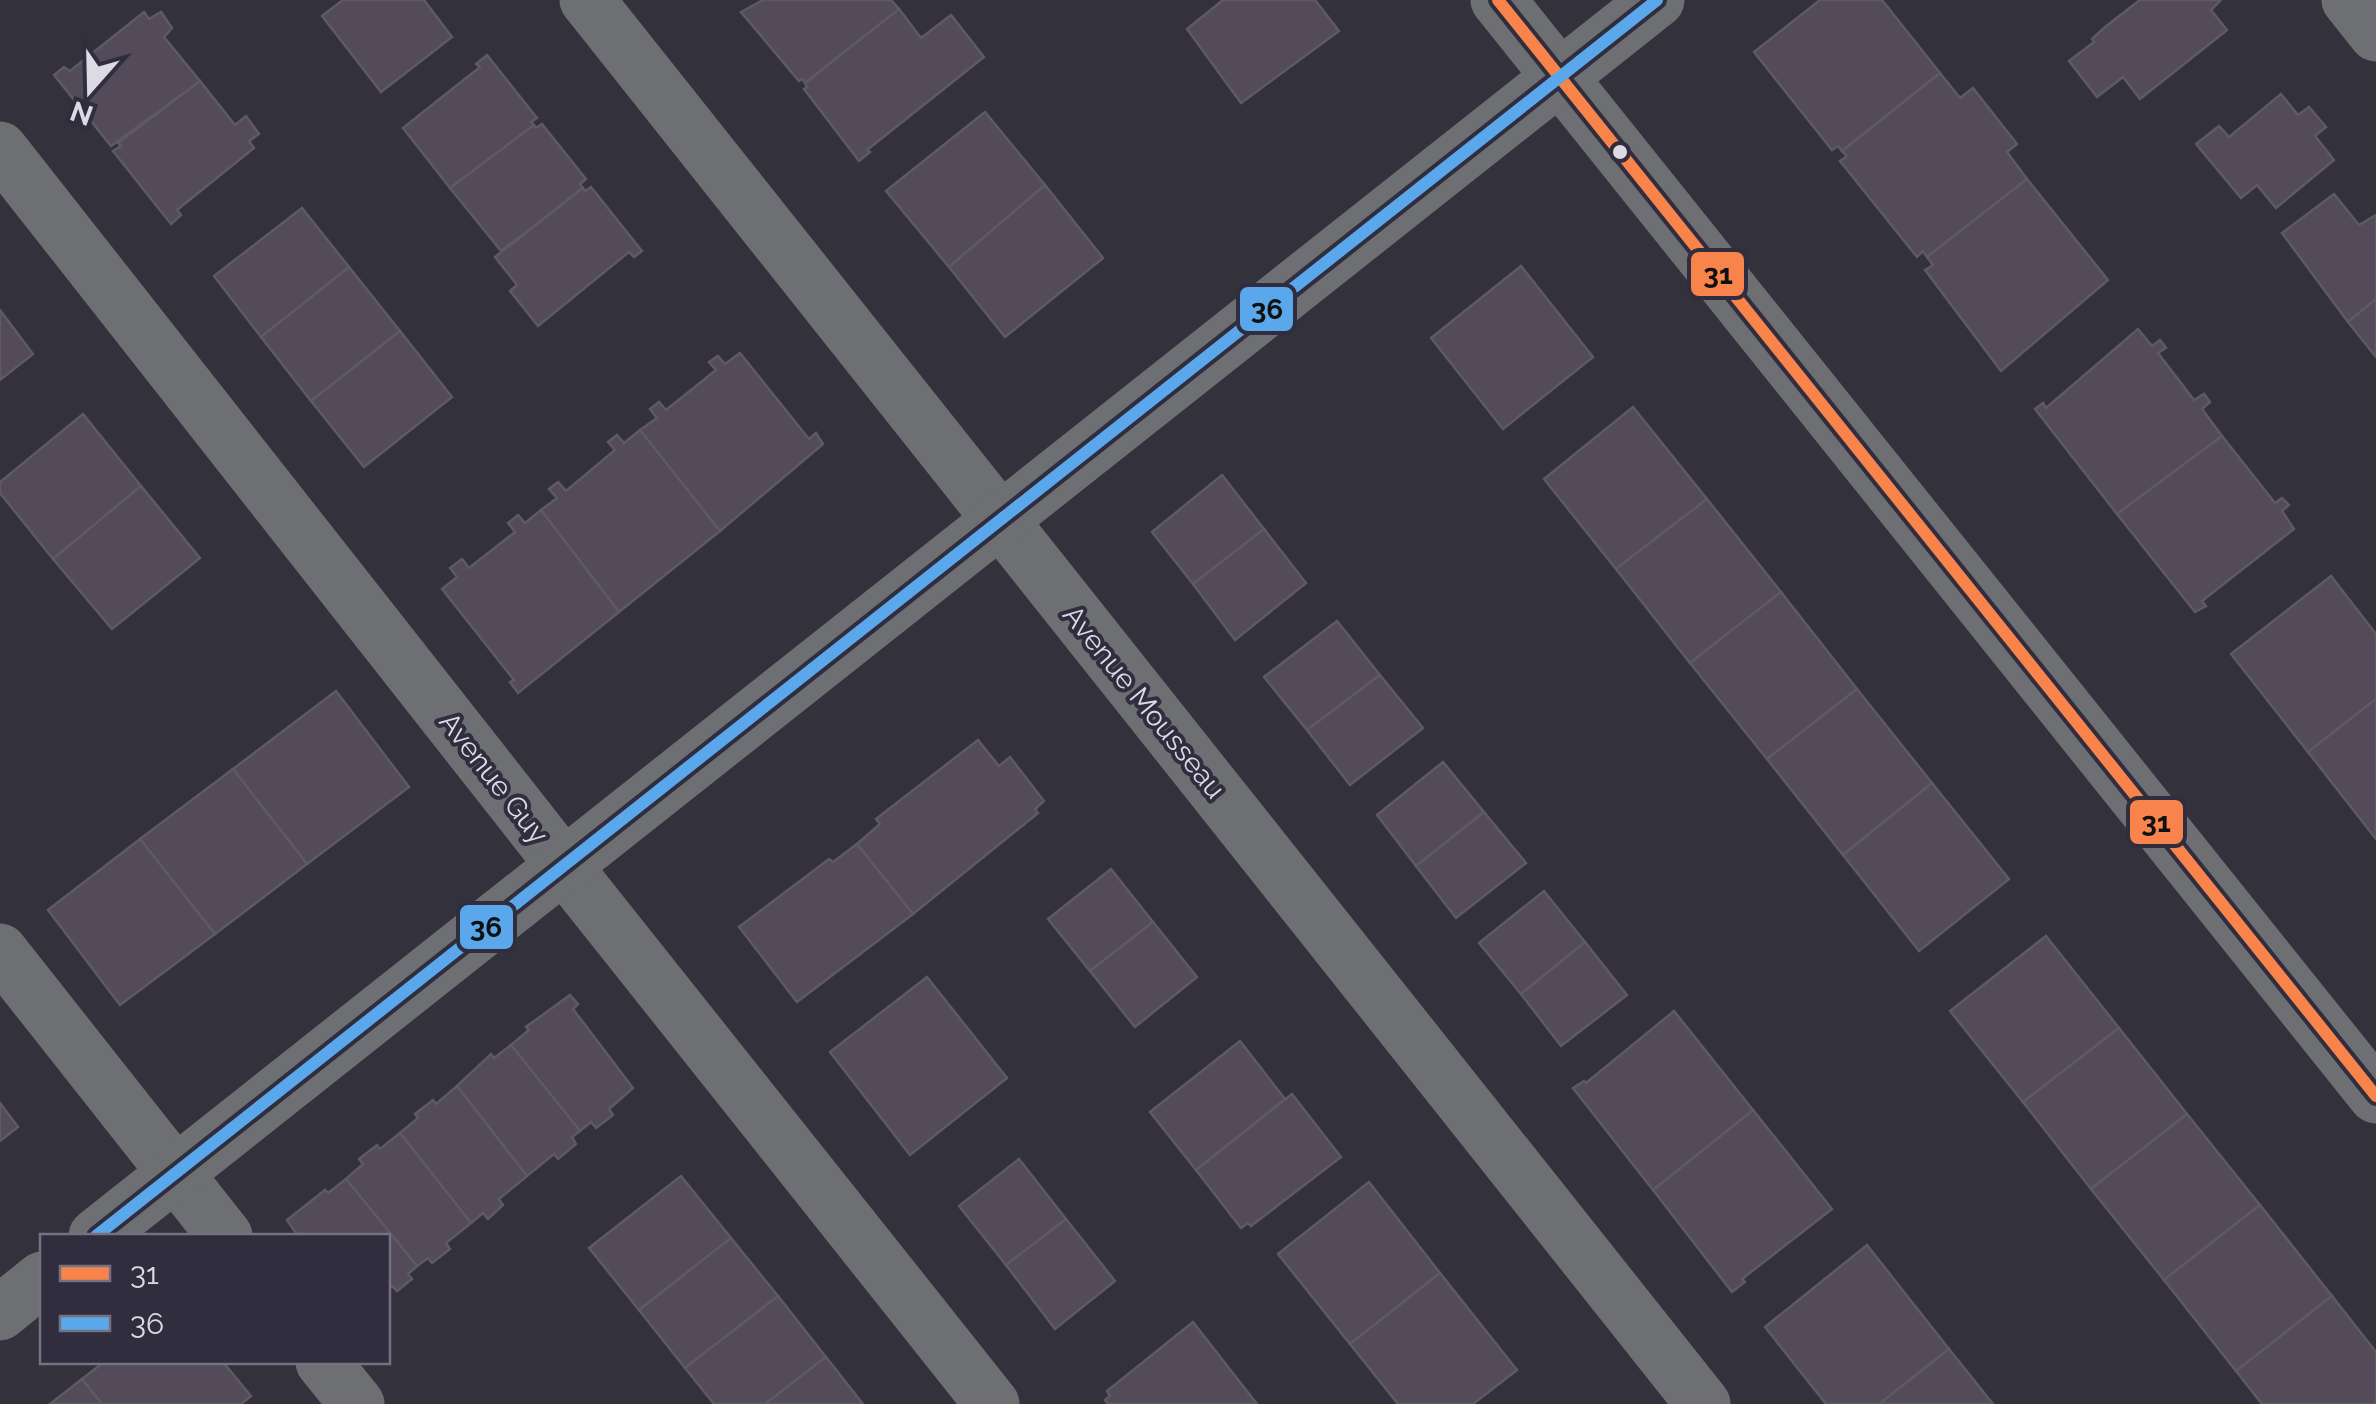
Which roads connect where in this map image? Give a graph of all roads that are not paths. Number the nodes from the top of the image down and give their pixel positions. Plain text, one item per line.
1 (586, 0) edge
2 (1498, 0) edge
3 (1657, 0) edge
4 (2349, 0) edge
5 (2376, 34) edge
6 (1560, 78) junction
7 (0, 149) edge
8 (1000, 520) junction
9 (564, 866) junction
10 (0, 952) edge
11 (2376, 1096) edge
12 (176, 1174) junction
13 (99, 1234) edge
14 (223, 1234) edge
15 (40, 1281) edge
16 (0, 1313) edge
17 (325, 1364) edge
18 (356, 1404) edge
19 (992, 1404) edge
20 (1703, 1404) edge

1 - 8 street, Avenue Mousseau
2 - 6 street
3 - 6 street
4 - 5 street
6 - 8 street
6 - 11 street
7 - 9 street, Avenue Guy
8 - 9 street
8 - 20 street, Avenue Mousseau
9 - 12 street
9 - 19 street, Avenue Guy
10 - 12 street
12 - 13 street
12 - 14 street
15 - 16 street
17 - 18 street

